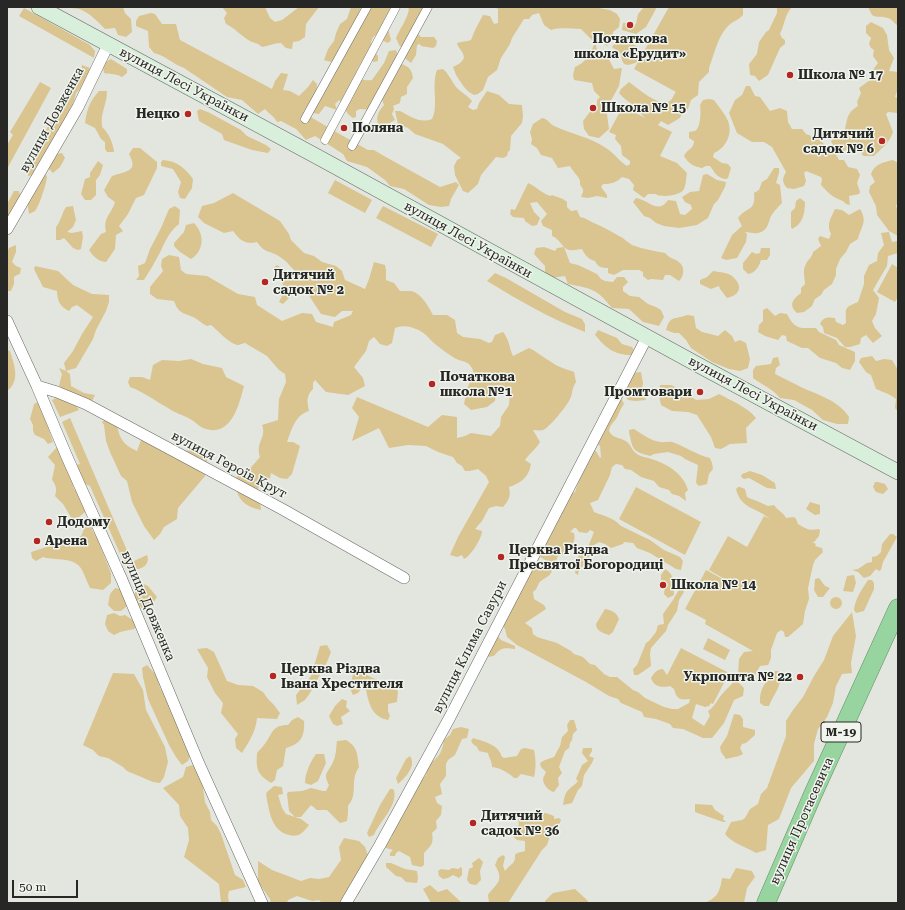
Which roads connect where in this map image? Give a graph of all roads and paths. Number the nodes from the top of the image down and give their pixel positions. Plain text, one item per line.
1 (39, 7) edge
2 (367, 7) edge
3 (396, 7) edge
4 (428, 7) edge
5 (108, 45) junction
6 (305, 119) dead end
7 (325, 140) dead end
8 (352, 146) dead end
9 (7, 229) edge
10 (7, 321) edge
11 (647, 337) junction
12 (37, 386) junction
13 (898, 472) edge
14 (404, 578) dead end
15 (898, 608) edge
16 (262, 903) edge
17 (346, 903) edge
18 (766, 903) edge

1 - 5 main road, вулиця Лесі Українки
2 - 6 street
3 - 7 street
4 - 8 street
5 - 9 street, вулиця Довженка
5 - 11 main road, вулиця Лесі Українки
10 - 12 street, вулиця Довженка
11 - 13 main road, вулиця Лесі Українки
11 - 17 street, вулиця Клима Савури
12 - 14 street, вулиця Героїв Крут
12 - 16 street, вулиця Довженка
15 - 18 highway, вулиця Протасевича / М-19

